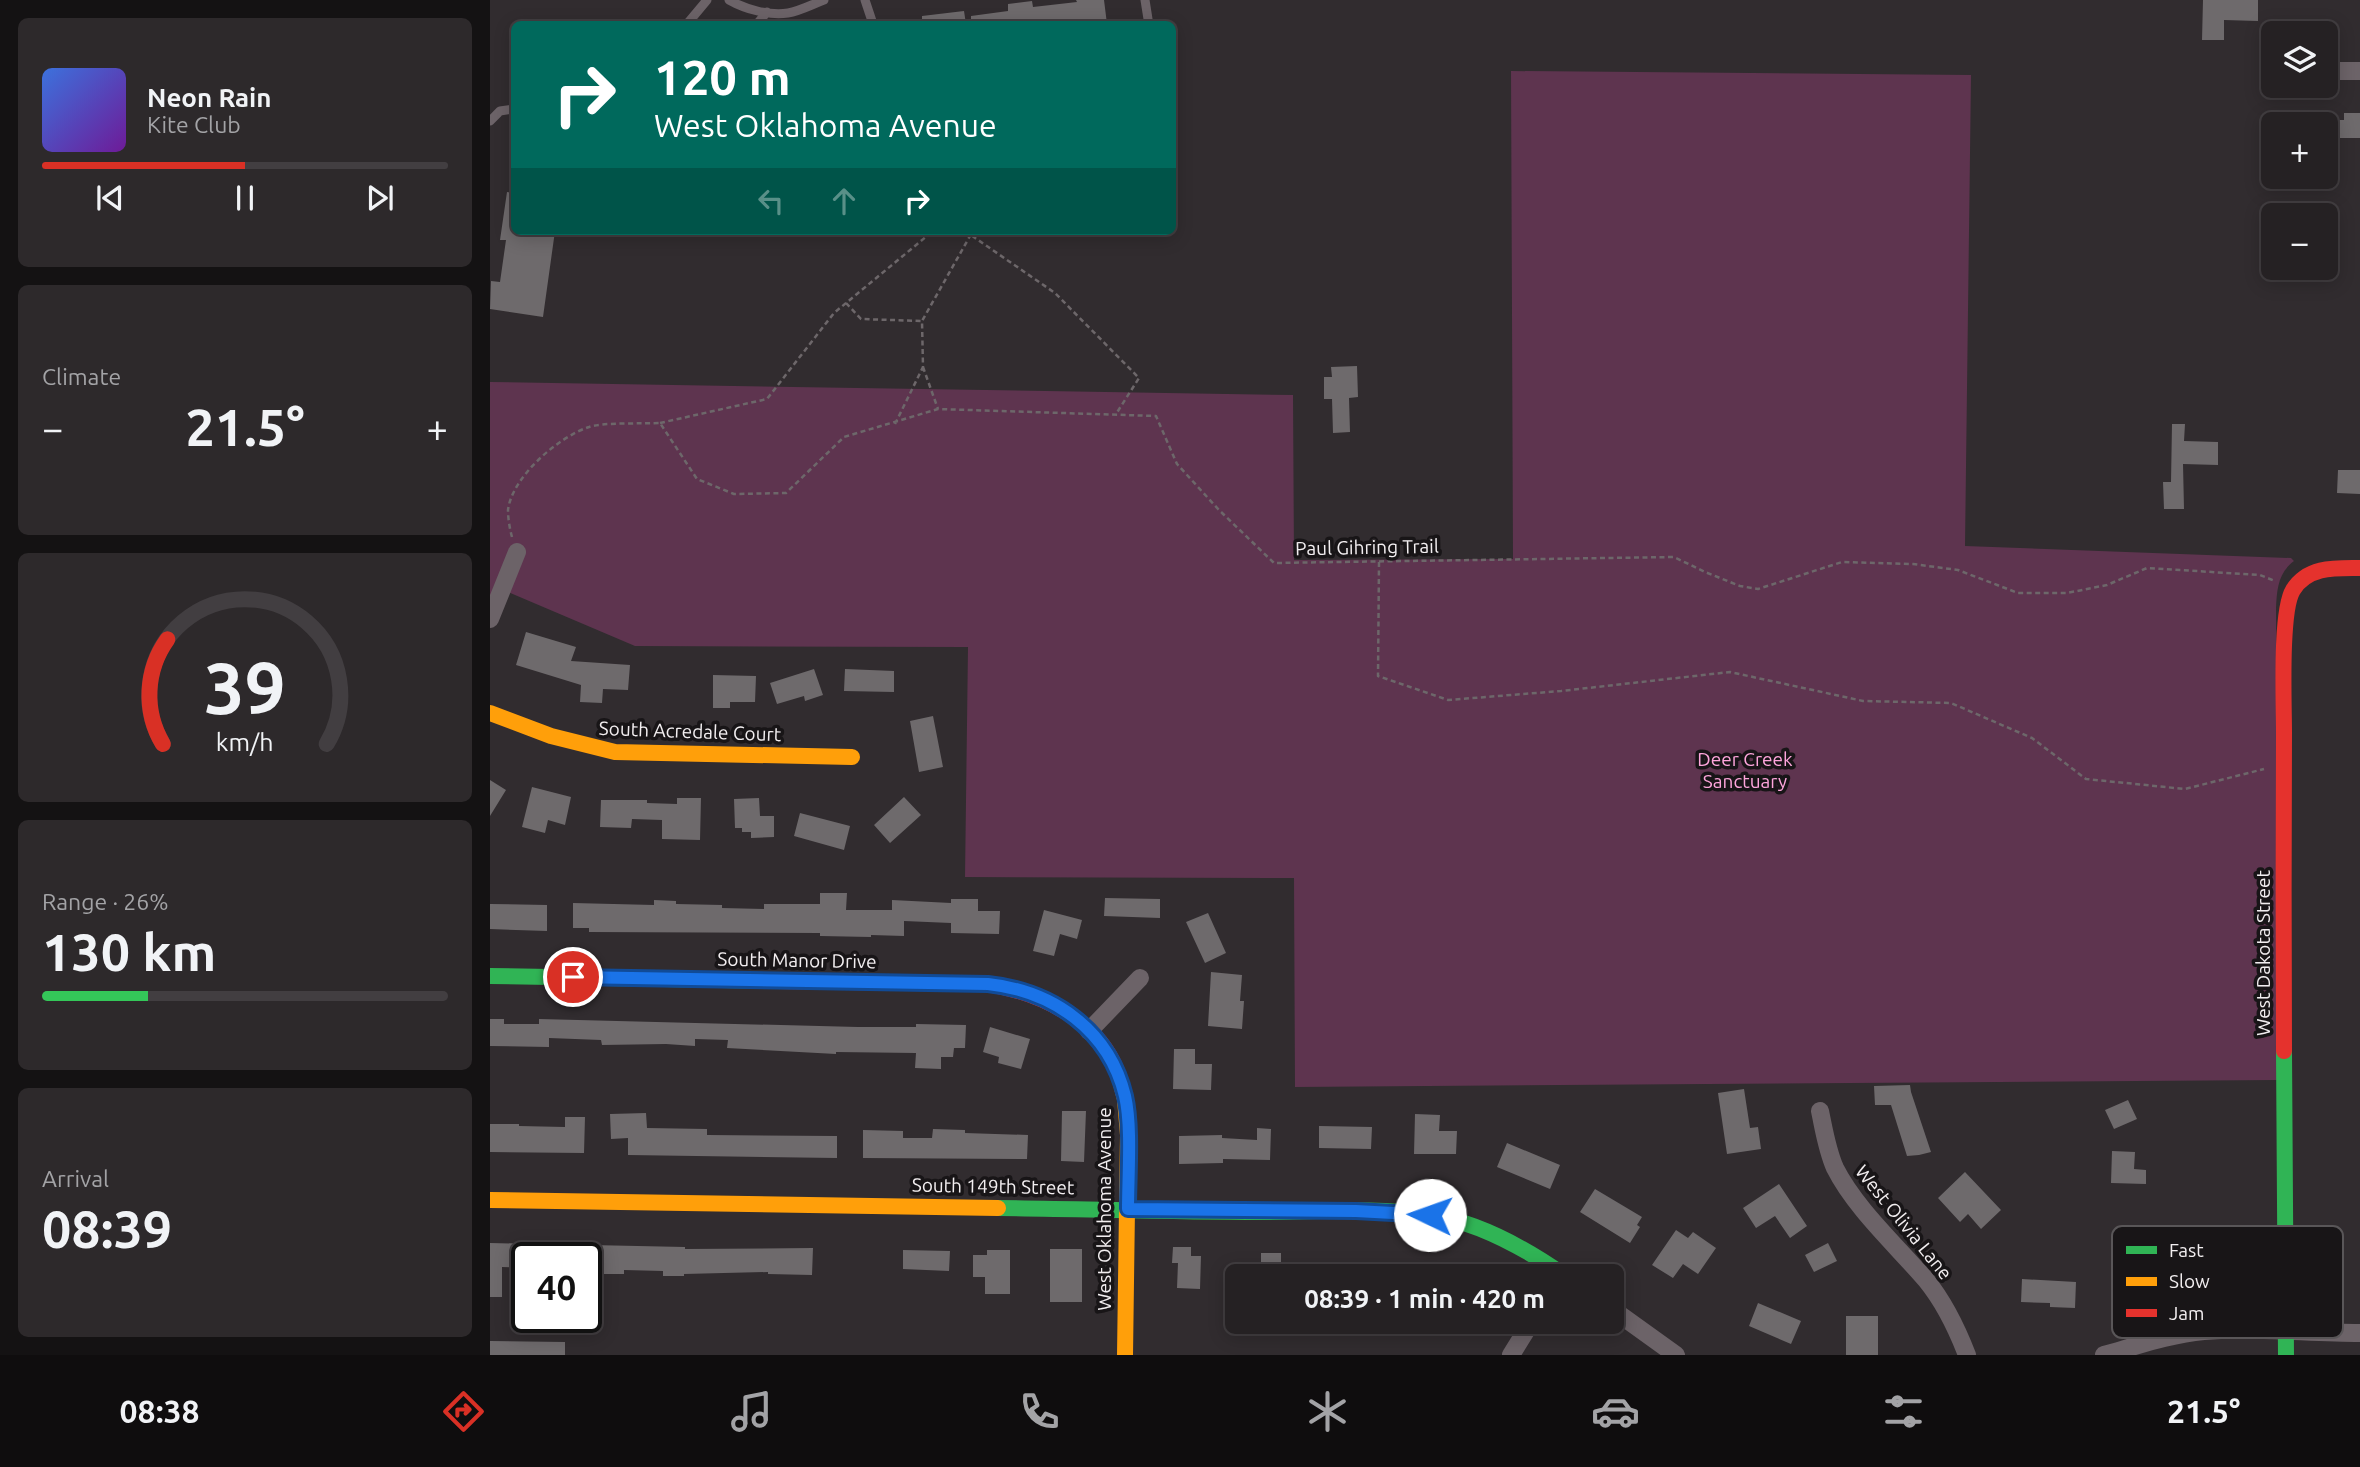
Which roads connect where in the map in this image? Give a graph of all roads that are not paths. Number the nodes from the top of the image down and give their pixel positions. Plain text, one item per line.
1 (707, 0) edge
2 (729, 0) edge
3 (824, 0) edge
4 (865, 0) edge
5 (1145, 0) edge
6 (767, 12) junction
7 (1148, 19) dead end
8 (690, 21) edge
9 (760, 21) edge
10 (872, 21) edge
11 (2338, 71) edge
12 (2360, 71) edge
13 (511, 109) edge
14 (490, 121) edge
15 (517, 552) road end
16 (2360, 568) edge
17 (490, 619) edge
18 (490, 713) edge
19 (852, 757) dead end
20 (490, 976) edge
21 (1140, 978) dead end
22 (1089, 1031) junction
23 (1820, 1111) dead end
24 (490, 1200) edge
25 (1128, 1209) junction
26 (2286, 1226) edge
27 (1548, 1264) edge
28 (1624, 1318) edge
29 (1524, 1334) edge
30 (2169, 1338) edge
31 (1125, 1355) edge
32 (1511, 1355) edge
33 (1676, 1355) edge
34 (1967, 1355) edge
35 (2104, 1355) edge

1 - 8 lane
2 - 6 lane
3 - 6 lane
4 - 10 lane
5 - 7 lane
6 - 9 lane
11 - 12 street
13 - 14 lane
15 - 17 street
16 - 26 street, West Dakota Street
18 - 19 street, South Acredale Court
20 - 22 street, South Manor Drive
21 - 22 street
22 - 25 street, West Oklahoma Avenue
23 - 34 street, West Olivia Lane
24 - 25 street, South 149th Street
25 - 27 street, South 149th Street
25 - 31 street, West Oklahoma Avenue
28 - 33 street
29 - 32 street
30 - 35 street

